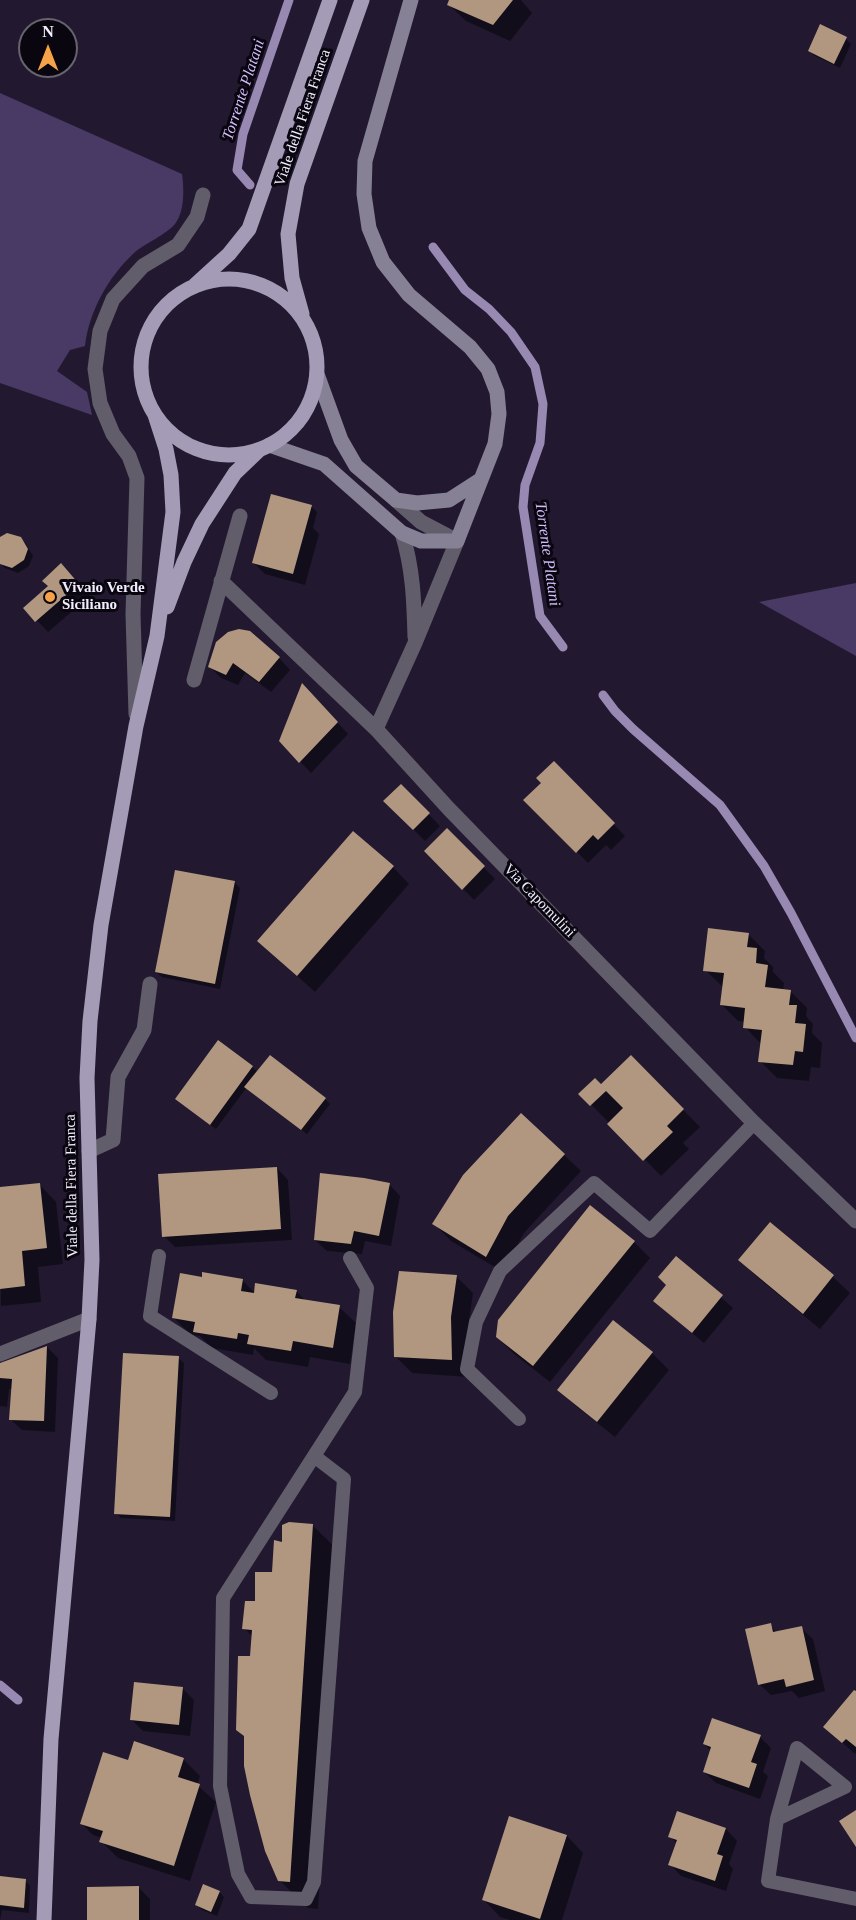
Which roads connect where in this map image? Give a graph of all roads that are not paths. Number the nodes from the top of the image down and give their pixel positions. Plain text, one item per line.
1 (330, 0) edge
2 (362, 0) edge
3 (411, 0) edge
4 (203, 195) dead end
5 (190, 289) junction
6 (303, 320) junction
7 (317, 374) junction
8 (155, 415) junction
9 (265, 447) junction
10 (480, 480) junction
11 (396, 500) junction
12 (240, 516) dead end
13 (402, 533) junction
14 (457, 541) junction
15 (221, 581) junction
16 (157, 636) junction
17 (415, 643) junction
18 (194, 680) dead end
19 (136, 726) junction
20 (376, 729) junction
21 (150, 984) dead end
22 (754, 1123) junction
23 (89, 1151) junction
24 (856, 1221) edge
25 (159, 1256) dead end
26 (350, 1258) dead end
27 (89, 1319) junction
28 (0, 1354) edge
29 (271, 1393) dead end
30 (519, 1419) dead end
31 (314, 1456) junction
32 (777, 1819) junction
33 (856, 1899) edge
34 (44, 1918) edge

1 - 5 main road, Viale della Fiera Franca
2 - 6 main road, Viale della Fiera Franca
3 - 10 main road
4 - 19 street
5 - 6 main road
5 - 8 main road
6 - 7 main road
7 - 9 main road
7 - 11 main road
8 - 9 main road
8 - 16 main road
9 - 13 main road
9 - 16 main road
10 - 11 main road
10 - 14 main road
11 - 14 street
12 - 15 street
13 - 14 main road
13 - 17 street
14 - 17 street
15 - 18 street
15 - 20 street, Via Capomulini
16 - 19 main road, Viale della Fiera Franca
17 - 20 street
19 - 23 main road, Viale della Fiera Franca
20 - 22 street, Via Capomulini
21 - 23 street
22 - 24 street, Via Capomulini
22 - 30 lane
23 - 27 main road, Viale della Fiera Franca
25 - 29 lane
26 - 31 lane
27 - 28 street
27 - 34 main road, Viale della Fiera Franca
31 - 31 lane
32 - 32 lane
32 - 33 lane

